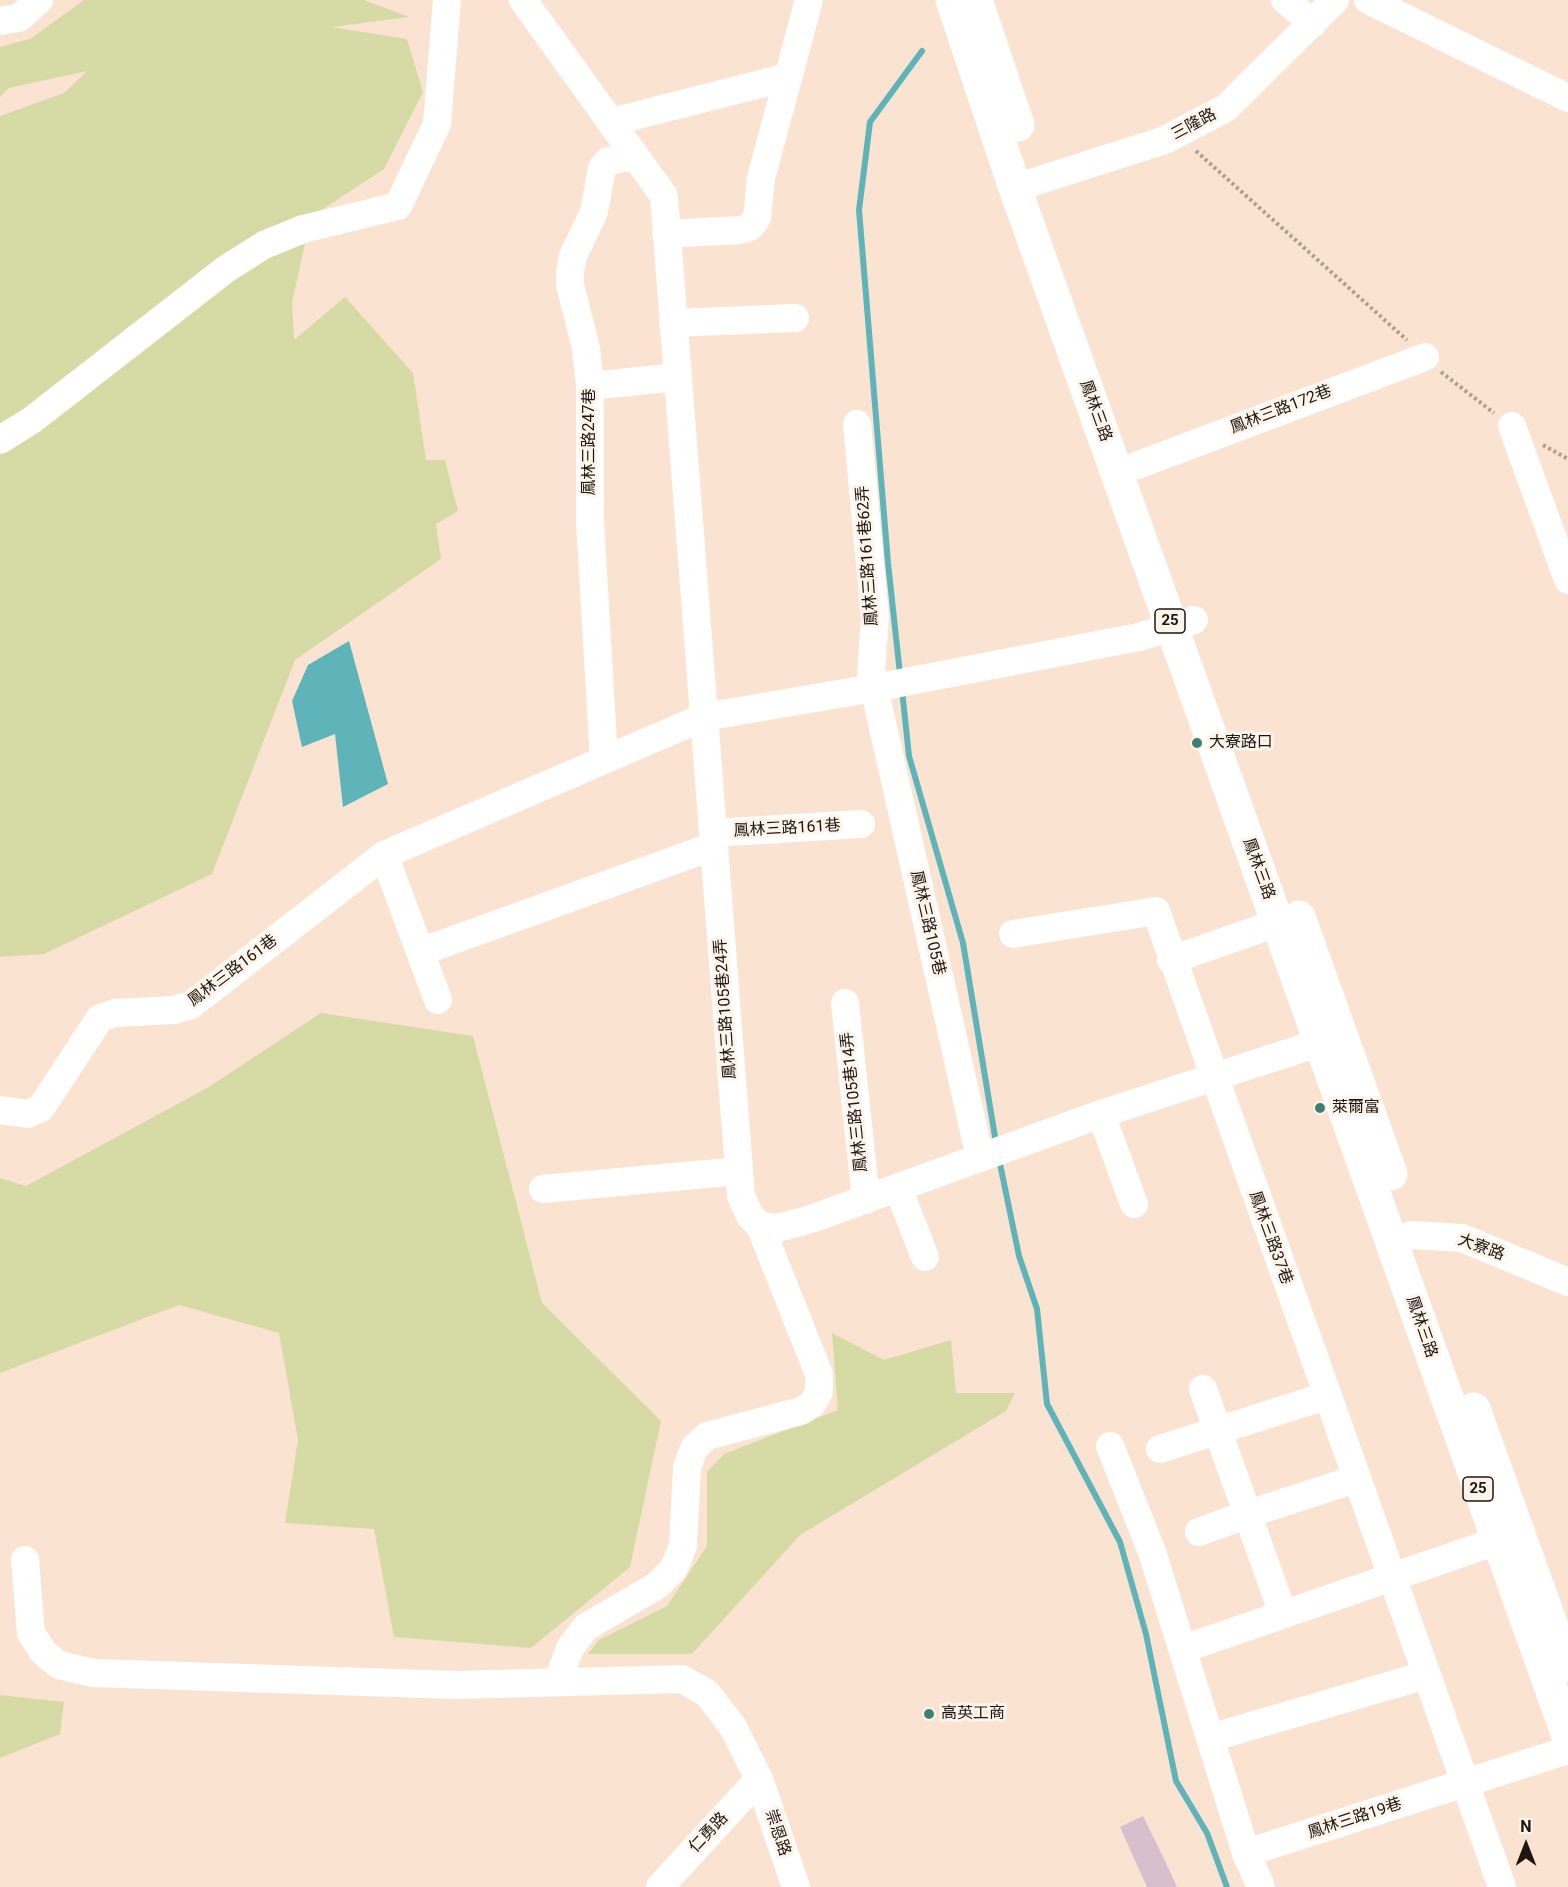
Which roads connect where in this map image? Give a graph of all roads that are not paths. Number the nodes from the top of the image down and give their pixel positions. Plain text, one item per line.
1 (39, 0) edge
2 (447, 0) edge
3 (523, 0) edge
4 (808, 0) edge
5 (952, 0) edge
6 (976, 0) edge
7 (1285, 0) edge
8 (1335, 0) edge
9 (1368, 0) edge
10 (0, 21) edge
11 (1313, 23) junction
12 (788, 77) junction
13 (1568, 98) edge
14 (611, 122) junction
15 (635, 156) junction
16 (1026, 184) junction
17 (666, 234) junction
18 (795, 318) dead end
19 (673, 323) junction
20 (1425, 357) road end
21 (677, 377) junction
22 (590, 386) junction
23 (856, 424) dead end
24 (1512, 426) road end
25 (0, 440) edge
26 (1138, 465) junction
27 (1568, 580) edge
28 (1183, 623) junction
29 (879, 687) junction
30 (704, 717) junction
31 (604, 760) junction
32 (861, 825) dead end
33 (713, 840) junction
34 (384, 855) junction
35 (1277, 923) junction
36 (1013, 934) dead end
37 (420, 952) junction
38 (1171, 960) junction
39 (438, 1000) dead end
40 (844, 1004) dead end
41 (1331, 1039) junction
42 (1214, 1079) junction
43 (0, 1110) edge
44 (1101, 1114) junction
45 (992, 1154) junction
46 (739, 1171) junction
47 (898, 1188) junction
48 (543, 1189) dead end
49 (866, 1200) junction
50 (1134, 1204) dead end
51 (760, 1226) junction
52 (1401, 1238) junction
53 (925, 1257) dead end
54 (1568, 1282) edge
55 (1203, 1389) dead end
56 (1326, 1396) junction
57 (1218, 1429) junction
58 (1110, 1446) dead end
59 (1160, 1449) dead end
60 (1356, 1479) junction
61 (1248, 1514) junction
62 (1199, 1532) dead end
63 (1497, 1541) junction
64 (25, 1560) dead end
65 (1392, 1579) junction
66 (1283, 1614) junction
67 (1183, 1649) junction
68 (1568, 1670) edge
69 (1426, 1675) junction
70 (558, 1681) junction
71 (1568, 1736) edge
72 (1210, 1738) junction
73 (1568, 1749) edge
74 (759, 1779) junction
75 (1465, 1784) junction
76 (1246, 1853) junction
77 (661, 1886) edge
78 (796, 1887) edge
79 (1261, 1887) edge
80 (1502, 1887) edge

1 - 10 street
2 - 25 street
3 - 14 street
4 - 12 street
5 - 16 main road, 鳳林三路 / 25
6 - 16 main road, 鳳林三路 / 25
7 - 11 street
8 - 11 street, 三隆路
9 - 13 street
11 - 16 street, 三隆路
12 - 14 street
12 - 17 street
14 - 15 street
15 - 17 street
15 - 22 street, 鳳林三路247巷
16 - 26 main road, 鳳林三路 / 25
16 - 28 main road, 鳳林三路 / 25
17 - 19 street
18 - 19 street
19 - 21 street
20 - 26 street, 鳳林三路172巷
21 - 22 street
21 - 30 street
22 - 31 street, 鳳林三路247巷
23 - 29 street, 鳳林三路161巷62弄
24 - 27 street
26 - 28 main road, 鳳林三路 / 25
28 - 29 street
28 - 35 main road, 鳳林三路 / 25
28 - 41 main road, 鳳林三路 / 25
29 - 30 street
29 - 45 street, 鳳林三路105巷
30 - 31 street, 鳳林三路161巷
30 - 33 street, 鳳林三路161巷
31 - 34 street, 鳳林三路161巷
32 - 33 street, 鳳林三路161巷
33 - 37 street, 鳳林三路161巷
33 - 46 street, 鳳林三路105巷24弄
34 - 37 street
34 - 43 street, 鳳林三路161巷
35 - 38 street
35 - 41 main road, 鳳林三路 / 25
36 - 38 street
37 - 39 street
38 - 42 street
40 - 49 street, 鳳林三路105巷14弄
41 - 42 street
41 - 52 main road, 鳳林三路 / 25
42 - 44 street
42 - 56 street, 鳳林三路37巷
44 - 45 street
44 - 50 street
45 - 47 street
46 - 48 street
46 - 51 street, 鳳林三路105巷24弄
47 - 49 street
47 - 53 street
49 - 51 street
51 - 70 street, 鳳林三路105巷24弄
52 - 54 street, 大寮路
52 - 63 main road, 鳳林三路 / 25
52 - 68 main road, 鳳林三路 / 25
55 - 57 street
56 - 57 street
56 - 60 street, 鳳林三路37巷
57 - 59 street
57 - 61 street
58 - 67 street
60 - 61 street
60 - 65 street, 鳳林三路37巷
61 - 62 street
61 - 66 street
63 - 65 street
63 - 71 main road, 鳳林三路 / 25
64 - 70 street, 崇恩路
65 - 66 street
65 - 69 street
66 - 67 street
67 - 72 street
69 - 72 street
69 - 75 street
70 - 74 street, 崇恩路
72 - 76 street
73 - 75 street, 鳳林三路19巷
74 - 77 street, 仁勇路
74 - 78 street, 崇恩路
75 - 76 street, 鳳林三路19巷
75 - 80 street
76 - 79 street

